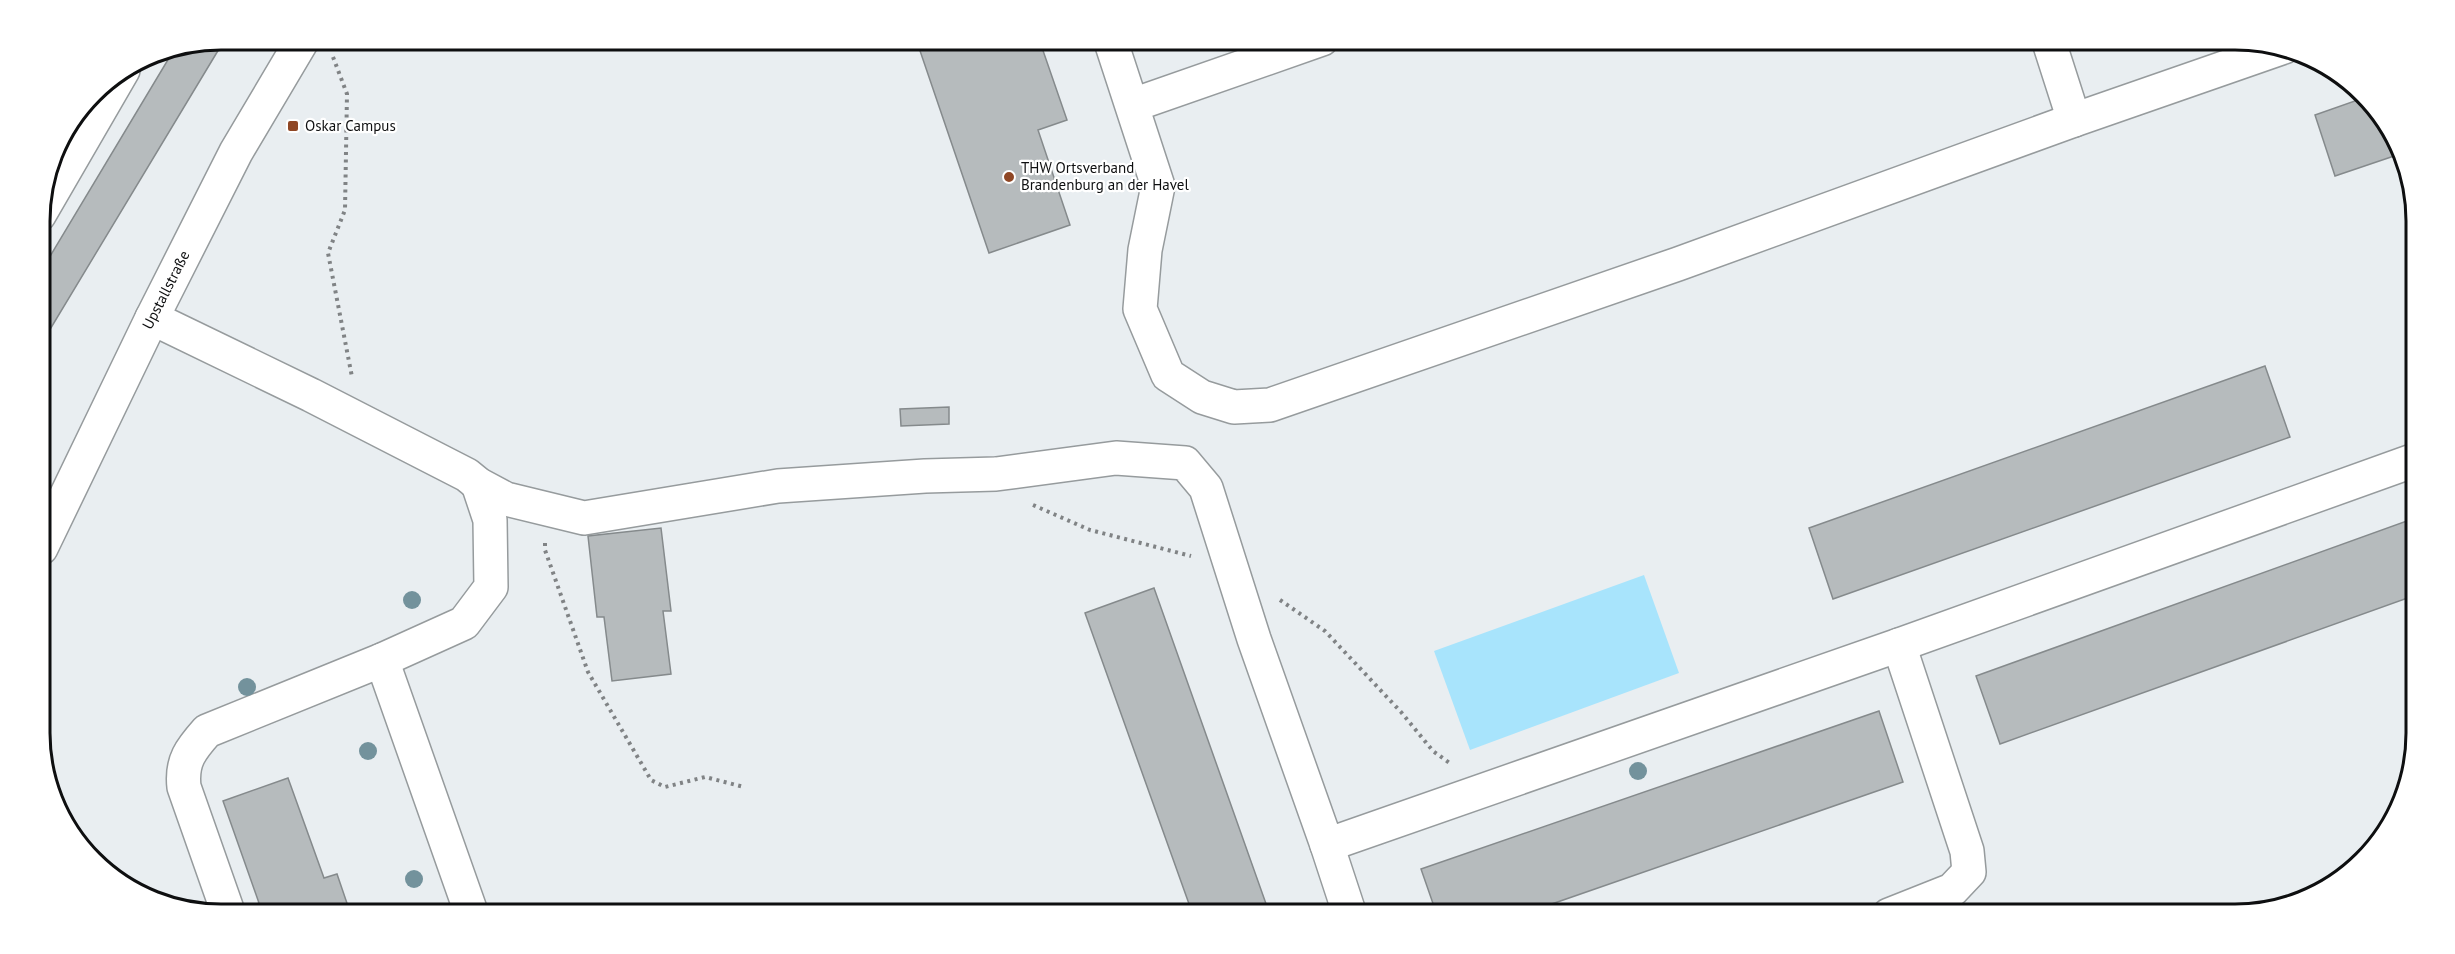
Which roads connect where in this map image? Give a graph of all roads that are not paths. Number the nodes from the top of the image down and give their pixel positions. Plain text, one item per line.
1 (312, 50) edge
2 (1114, 50) edge
3 (1290, 50) edge
4 (2052, 50) edge
5 (2267, 53) edge
6 (112, 88) edge
7 (1133, 105) junction
8 (2074, 120) junction
9 (52, 193) edge
10 (152, 318) junction
11 (2406, 463) edge
12 (478, 484) junction
13 (50, 529) edge
14 (1899, 645) junction
15 (382, 660) junction
16 (1327, 845) junction
17 (225, 904) edge
18 (468, 904) edge
19 (1346, 904) edge
20 (1917, 904) edge

1 - 10 street, Upstallstraße
2 - 7 street
3 - 7 street
4 - 8 street
5 - 8 street
6 - 9 street
7 - 8 street
10 - 12 street
10 - 13 street, Upstallstraße
11 - 14 street
12 - 15 street
12 - 16 street
14 - 16 street
14 - 20 street
15 - 17 street
15 - 18 street
16 - 19 street

